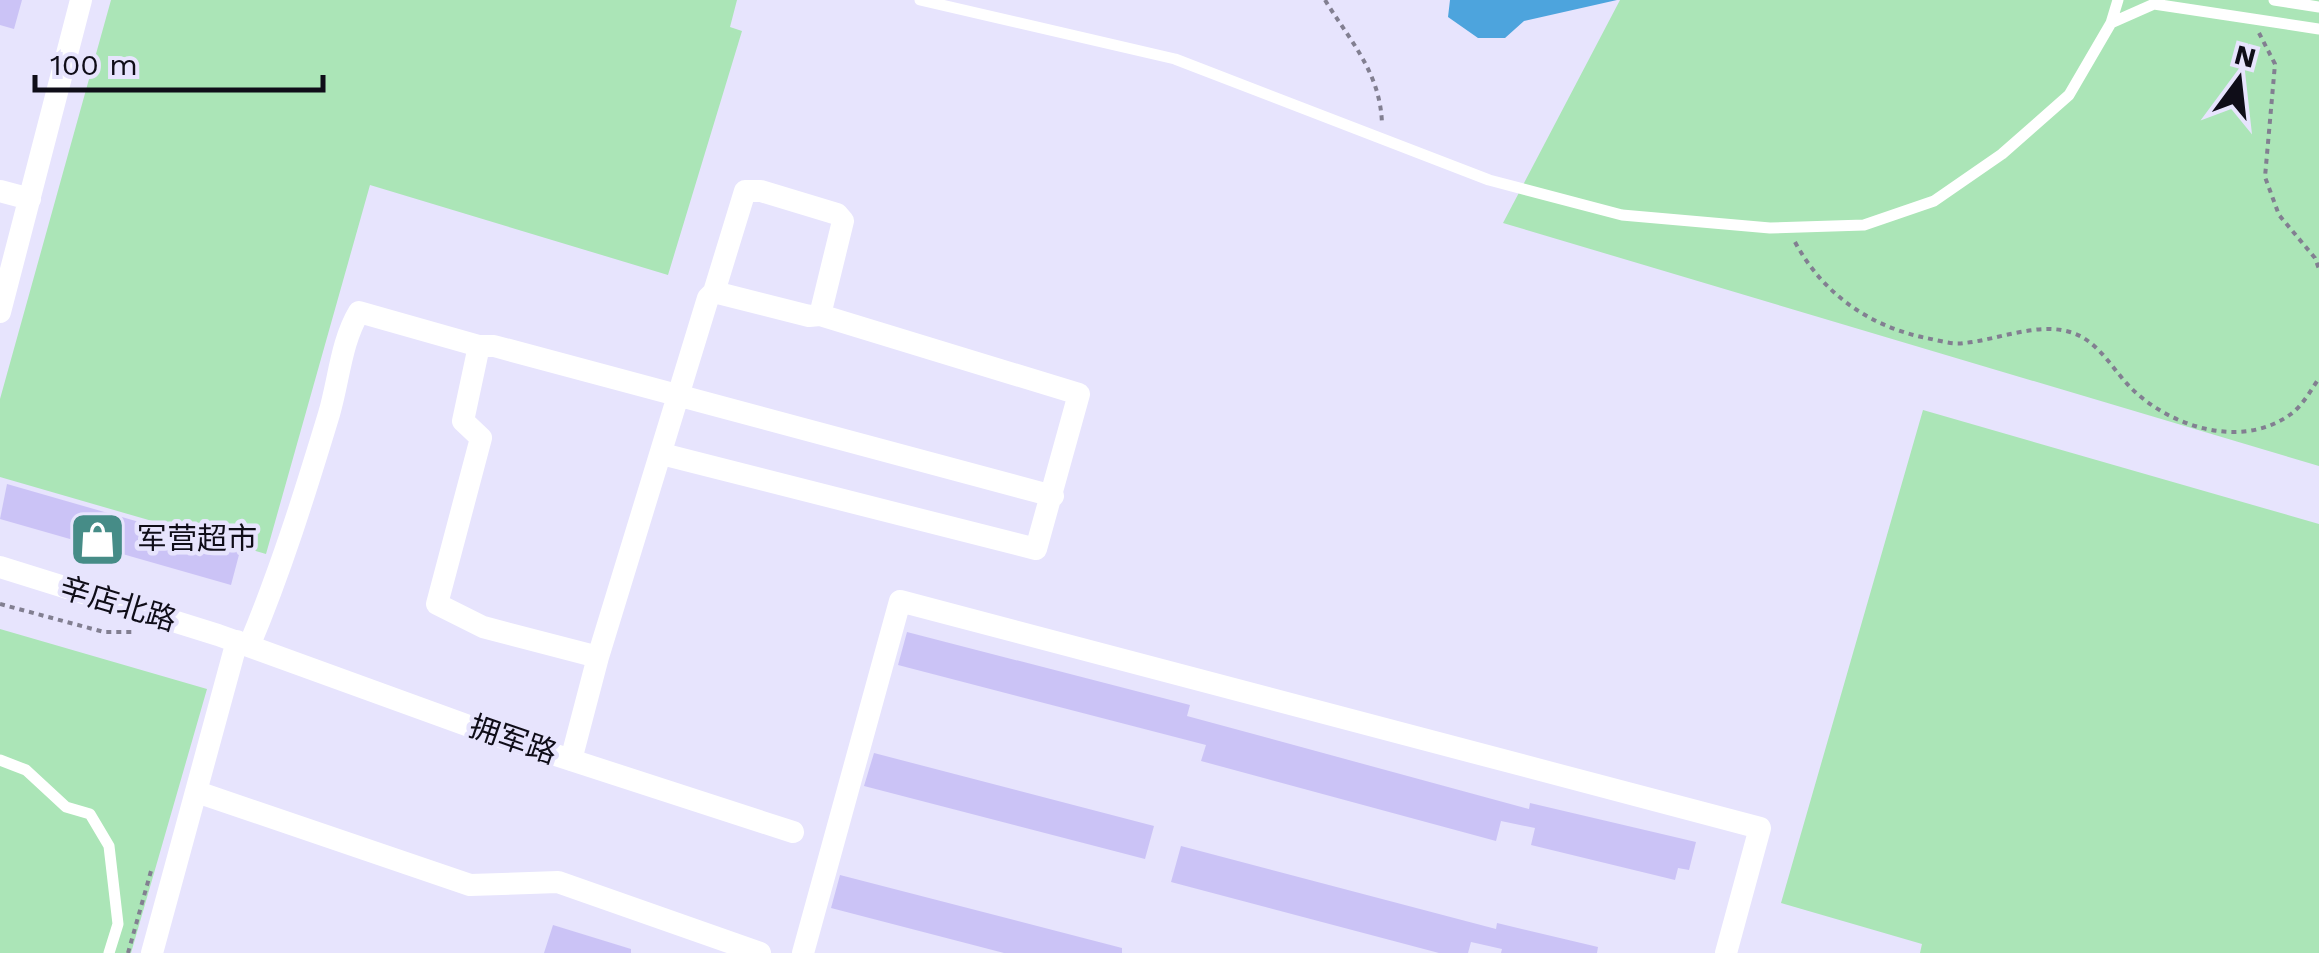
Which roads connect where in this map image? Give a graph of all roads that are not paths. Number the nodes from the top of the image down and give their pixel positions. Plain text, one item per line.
1 (81, 0) edge
2 (920, 0) edge
3 (2118, 0) edge
4 (2274, 0) edge
5 (2319, 7) edge
6 (2111, 23) junction
7 (2319, 29) edge
8 (0, 191) edge
9 (30, 199) junction
10 (714, 292) junction
11 (0, 312) edge
12 (820, 315) junction
13 (479, 346) junction
14 (678, 396) junction
15 (662, 454) junction
16 (1053, 496) junction
17 (0, 567) edge
18 (243, 644) junction
19 (598, 657) junction
20 (0, 760) edge
21 (571, 760) junction
22 (197, 792) junction
23 (793, 832) dead end
24 (110, 953) edge
25 (152, 953) edge
26 (760, 953) edge
27 (803, 953) edge
28 (1726, 953) edge

1 - 9 street
2 - 6 lane
3 - 6 lane
4 - 5 lane
6 - 7 lane
8 - 9 street
9 - 11 street
10 - 12 street
10 - 12 street
10 - 14 street
12 - 16 street
13 - 14 street
13 - 18 street
13 - 19 street
14 - 15 street
14 - 16 street
15 - 16 street
15 - 19 street
17 - 18 street, 辛店北路
18 - 21 street, 拥军路
18 - 22 street
19 - 21 street
20 - 24 lane
21 - 23 street, 拥军路
22 - 25 street
22 - 26 street
27 - 28 street

